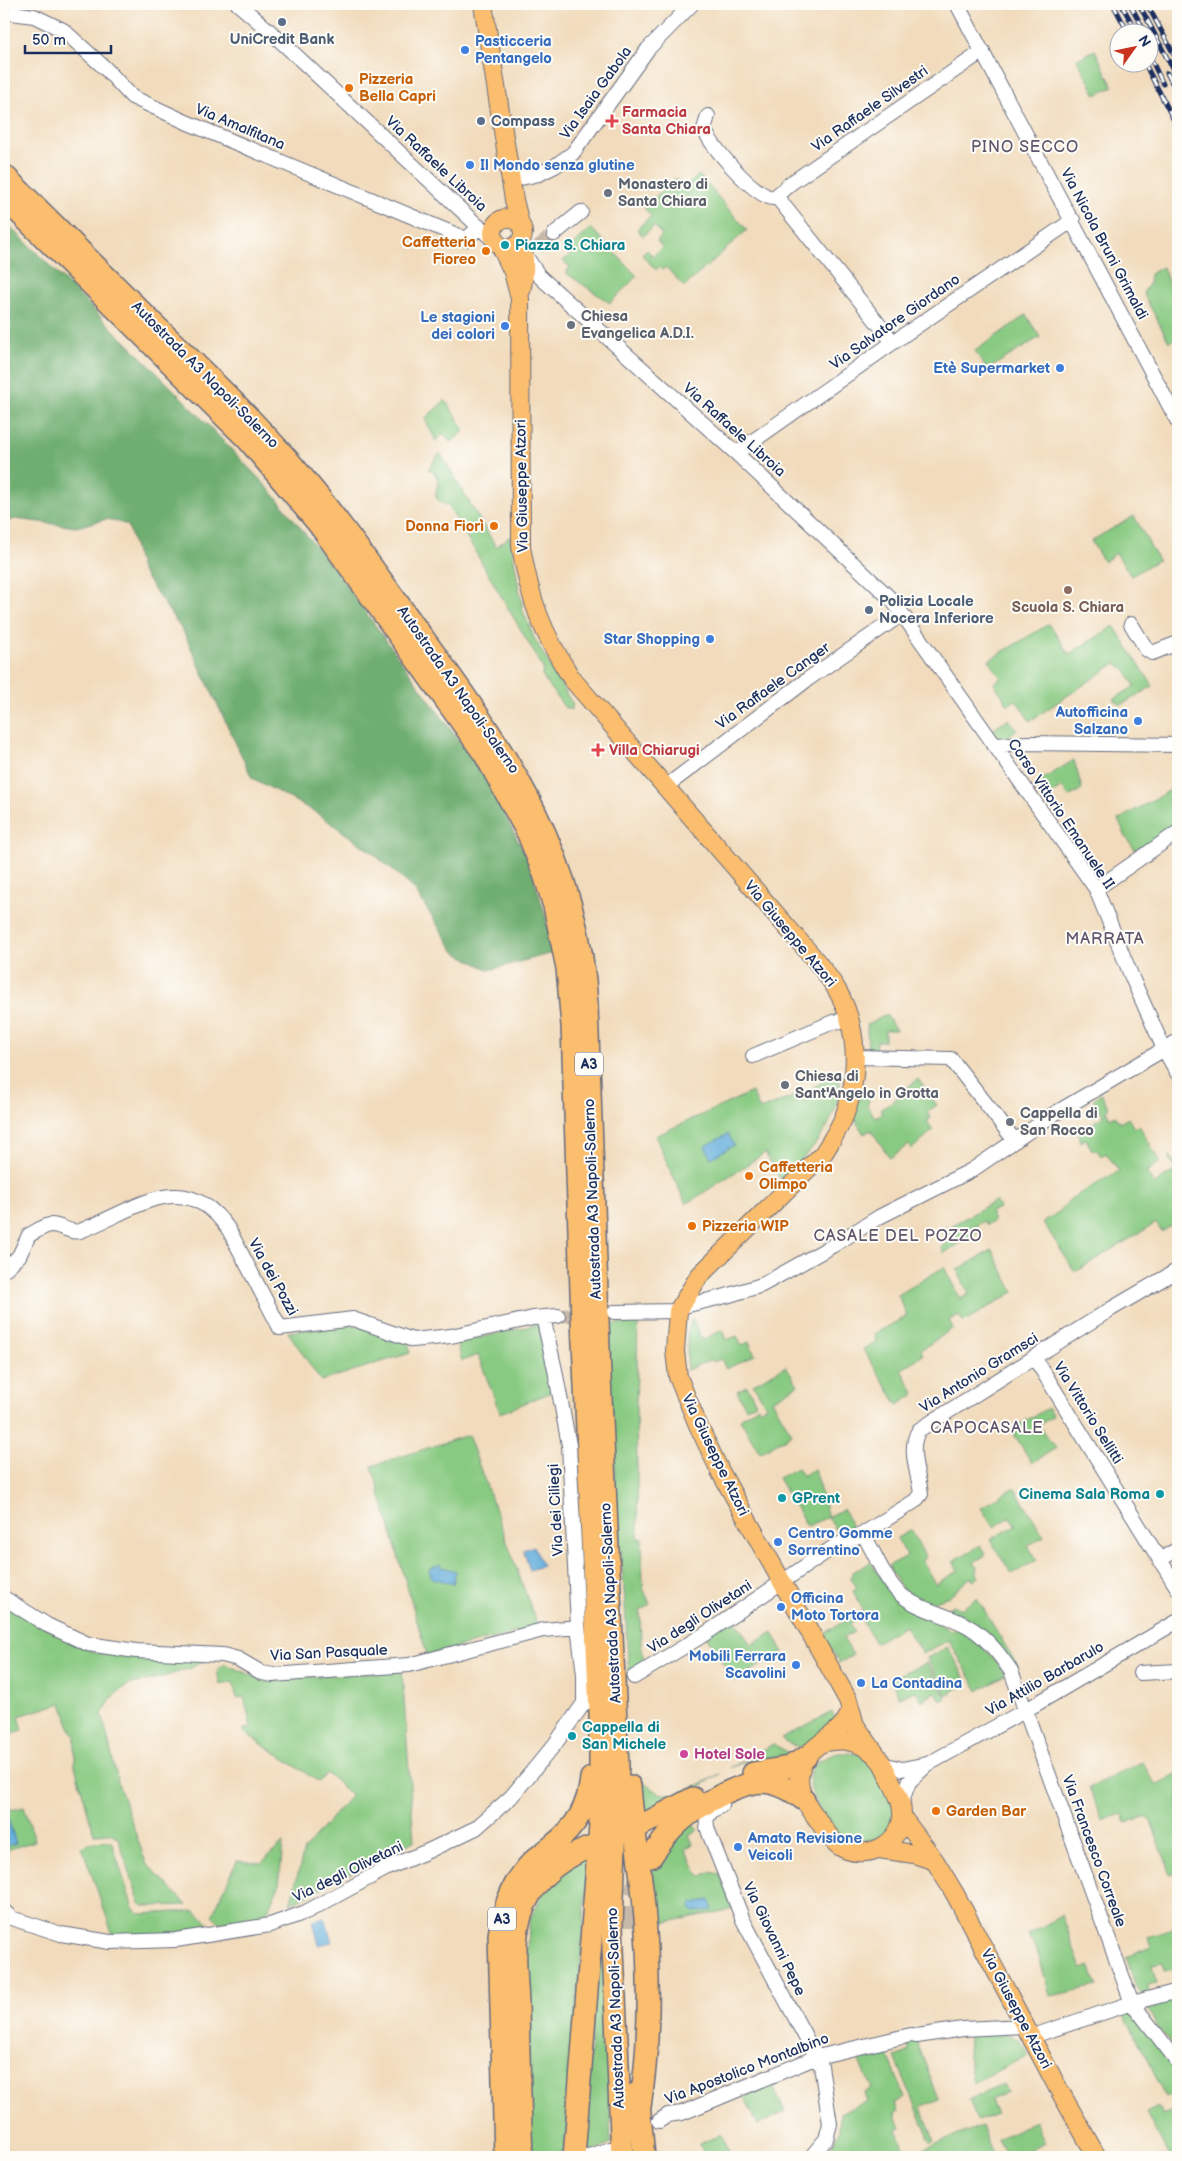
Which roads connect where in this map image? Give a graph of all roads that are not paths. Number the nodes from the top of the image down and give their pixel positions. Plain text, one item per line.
1 (238, 4) edge
2 (483, 4) edge
3 (692, 4) edge
4 (957, 4) edge
5 (4, 12) edge
6 (983, 51) junction
7 (708, 116) dead end
8 (4, 174) edge
9 (512, 180) junction
10 (776, 196) junction
11 (4, 198) edge
12 (514, 200) junction
13 (581, 212) dead end
14 (1073, 220) junction
15 (520, 224) junction
16 (493, 232) junction
17 (554, 234) tunnel mouth
18 (523, 248) junction
19 (526, 274) junction
20 (893, 342) junction
21 (1178, 422) edge
22 (736, 453) junction
23 (902, 614) junction
24 (1131, 624) dead end
25 (1178, 643) edge
26 (994, 745) junction
27 (1178, 745) edge
28 (664, 788) junction
29 (1178, 832) edge
30 (1096, 889) junction
31 (849, 1020) junction
32 (1178, 1042) edge
33 (1164, 1049) junction
34 (753, 1056) dead end
35 (855, 1057) junction
36 (1178, 1074) edge
37 (1015, 1141) junction
38 (4, 1270) edge
39 (1178, 1270) edge
40 (679, 1309) junction
41 (614, 1312) dead end
42 (558, 1316) tunnel mouth
43 (543, 1317) junction
44 (1034, 1357) junction
45 (863, 1534) junction
46 (608, 1545) junction
47 (1178, 1549) edge
48 (1161, 1559) junction
49 (782, 1583) junction
50 (1178, 1589) edge
51 (4, 1598) edge
52 (1178, 1621) edge
53 (578, 1627) junction
54 (1178, 1671) edge
55 (1140, 1673) dead end
56 (634, 1678) dead end
57 (592, 1706) junction
58 (1026, 1710) junction
59 (850, 1713) junction
60 (823, 1743) junction
61 (806, 1757) junction
62 (880, 1760) junction
63 (928, 1764) junction
64 (738, 1787) junction
65 (804, 1800) junction
66 (902, 1812) junction
67 (640, 1826) dead end
68 (588, 1848) dead end
69 (879, 1849) junction
70 (651, 1857) tunnel mouth
71 (935, 1861) junction
72 (4, 1912) edge
73 (633, 1927) tunnel mouth
74 (1178, 1991) edge
75 (1132, 2003) junction
76 (1028, 2031) junction
77 (635, 2056) junction
78 (817, 2057) junction
79 (1178, 2062) edge
80 (640, 2107) junction
81 (659, 2121) dead end
82 (618, 2152) edge
83 (505, 2157) edge
84 (522, 2157) edge
85 (574, 2157) edge
86 (586, 2157) edge
87 (644, 2157) edge
88 (811, 2157) edge
89 (1097, 2157) edge

1 - 16 street, Via Raffaele Libroia
2 - 9 main road, Via Giuseppe Atzori
3 - 9 street, Via Isaia Gabola
4 - 6 street, Via Nicola Bruni Grimaldi
5 - 16 street, Via Amalfitana
6 - 10 street, Via Raffaele Silvestri
6 - 14 street, Via Nicola Bruni Grimaldi
7 - 10 street
8 - 46 highway, Autostrada A3 Napoli-Salerno / A3
9 - 12 main road, Via Giuseppe Atzori
10 - 20 street
11 - 57 highway, Autostrada A3 Napoli-Salerno / A3
12 - 15 main road, Via Giuseppe Atzori
12 - 16 main road
13 - 17 street
14 - 20 street, Via Salvatore Giordano
14 - 21 street, Via Nicola Bruni Grimaldi
15 - 16 main road
15 - 18 main road, Via Giuseppe Atzori
16 - 18 main road
16 - 19 main road
18 - 19 main road, Via Giuseppe Atzori
19 - 22 street, Via Raffaele Libroia
19 - 28 main road, Via Giuseppe Atzori
20 - 22 street, Via Salvatore Giordano
22 - 23 street, Via Raffaele Libroia
23 - 26 street, Corso Vittorio Emanuele II
23 - 28 street, Via Raffaele Canger
24 - 25 street
26 - 27 street
26 - 30 street, Corso Vittorio Emanuele II
28 - 31 main road, Via Giuseppe Atzori
29 - 30 street
30 - 33 street, Corso Vittorio Emanuele II
31 - 34 street
31 - 35 main road, Via Giuseppe Atzori
32 - 33 street
33 - 36 street, Corso Vittorio Emanuele II
33 - 37 street
35 - 37 street
35 - 40 main road, Via Giuseppe Atzori
37 - 40 street
38 - 43 street, Via dei Pozzi
39 - 44 street, Via Antonio Gramsci
40 - 41 street
40 - 49 main road, Via Giuseppe Atzori
42 - 43 street, Via dei Pozzi
43 - 53 street, Via dei Ciliegi
44 - 45 street, Via Antonio Gramsci
44 - 48 street, Via Vittorio Sellitti
45 - 49 street, Via Antonio Gramsci
45 - 58 street, Via Francesco Correale
46 - 80 highway
46 - 82 highway, Autostrada A3 Napoli-Salerno / A3
47 - 48 street
48 - 50 street, Via Vittorio Sellitti
49 - 56 street, Via degli Olivetani
49 - 59 main road, Via Giuseppe Atzori
51 - 53 street, Via San Pasquale
52 - 58 street, Via Attilio Barbarulo
53 - 57 street, Via dei Ciliegi
54 - 55 street
57 - 72 street, Via degli Olivetani
57 - 83 highway, A3
57 - 85 highway, Autostrada A3 Napoli-Salerno / A3
58 - 63 street, Via Attilio Barbarulo
58 - 75 street, Via Francesco Correale
59 - 60 main road
59 - 62 main road, Via Giuseppe Atzori
60 - 61 main road
60 - 62 main road, Via Giuseppe Atzori
61 - 65 main road
61 - 67 highway
62 - 63 street, Via Attilio Barbarulo
62 - 66 main road, Via Giuseppe Atzori
63 - 66 street, Via Attilio Barbarulo
64 - 65 highway
64 - 70 highway
64 - 78 street, Via Giovanni Pepe
65 - 69 main road
66 - 69 main road
66 - 71 main road, Via Giuseppe Atzori
68 - 84 highway, A3
69 - 71 main road
71 - 76 main road, Via Giuseppe Atzori
73 - 77 highway
74 - 75 street, Via Apostolico Montalbino
75 - 76 street, Via Apostolico Montalbino
75 - 79 street, Via Francesco Correale
76 - 78 street, Via Apostolico Montalbino
76 - 89 main road, Via Giuseppe Atzori
77 - 80 highway
77 - 82 highway
78 - 81 street, Via Apostolico Montalbino
78 - 88 street, Via Giovanni Pepe
80 - 87 highway
82 - 86 street

